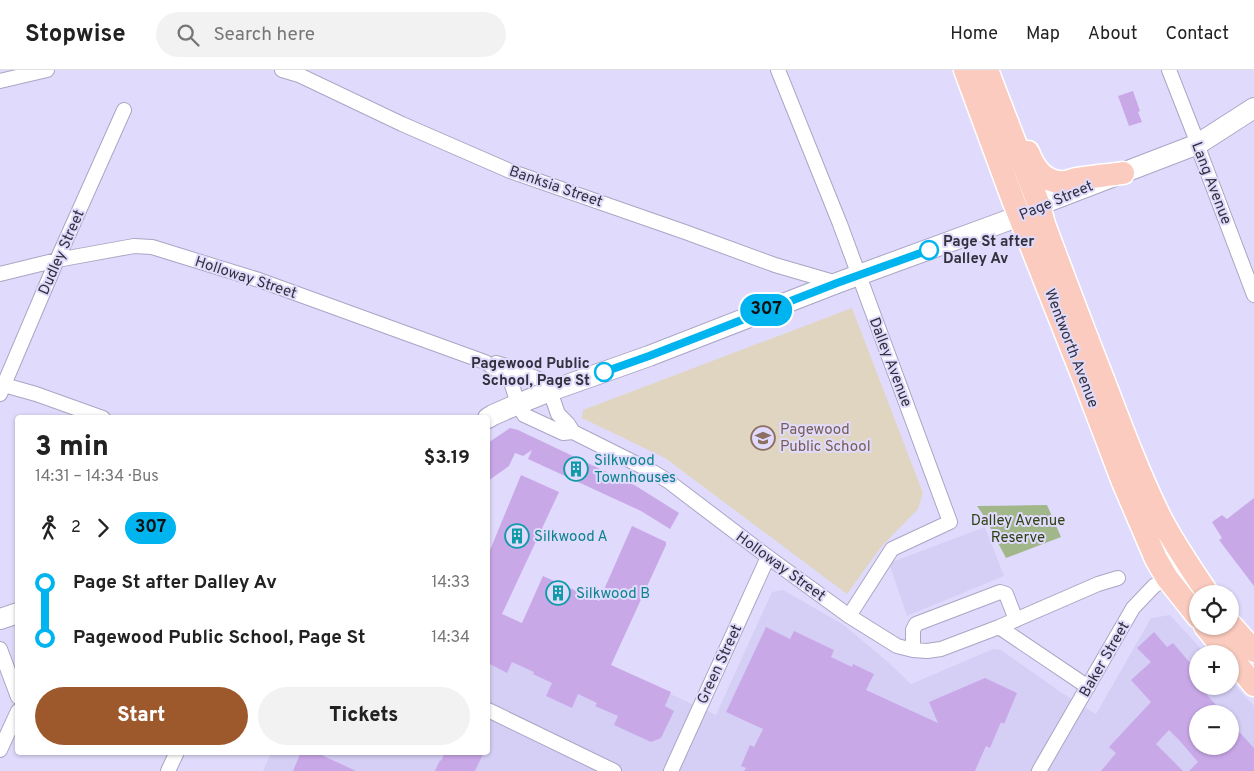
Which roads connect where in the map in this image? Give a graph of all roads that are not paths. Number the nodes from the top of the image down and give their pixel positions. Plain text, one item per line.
1 (47, 70) edge
2 (282, 70) edge
3 (778, 70) edge
4 (965, 70) edge
5 (987, 70) edge
6 (1169, 70) edge
7 (0, 81) edge
8 (1254, 108) edge
9 (1002, 109) junction
10 (124, 110) dead end
11 (1198, 144) junction
12 (1122, 173) junction
13 (1040, 206) junction
14 (1020, 216) junction
15 (57, 260) junction
16 (0, 274) edge
17 (858, 276) junction
18 (837, 283) junction
19 (1254, 295) edge
20 (485, 362) junction
21 (2, 389) edge
22 (550, 391) junction
23 (518, 404) junction
24 (95, 415) edge
25 (490, 417) edge
26 (573, 432) junction
27 (768, 557) junction
28 (1189, 566) junction
29 (1118, 578) dead end
30 (1167, 578) junction
31 (1202, 585) edge
32 (1189, 606) edge
33 (15, 614) edge
34 (849, 616) junction
35 (0, 619) edge
36 (1016, 620) junction
37 (999, 627) junction
38 (1239, 634) edge
39 (1212, 635) edge
40 (1221, 645) edge
41 (0, 649) edge
42 (913, 650) junction
43 (1254, 651) edge
44 (1239, 667) edge
45 (1254, 685) edge
46 (1088, 687) junction
47 (15, 689) edge
48 (490, 711) edge
49 (15, 718) edge
50 (0, 750) edge
51 (176, 755) edge
52 (168, 771) edge
53 (614, 771) edge
54 (671, 771) edge
55 (1039, 771) edge

1 - 7 street
2 - 18 street, Banksia Street
3 - 17 street, Dalley Avenue
4 - 14 main road, Wentworth Avenue
5 - 9 main road, Wentworth Avenue
6 - 11 street, Lang Avenue
8 - 11 main road, Page Street
9 - 12 main road
9 - 13 main road, Wentworth Avenue
10 - 15 street, Dudley Street
11 - 12 main road, Page Street
11 - 19 street, Lang Avenue
12 - 13 main road, Page Street
13 - 14 main road, Page Street
13 - 28 main road, Wentworth Avenue
14 - 17 main road, Page Street
14 - 30 main road, Wentworth Avenue
15 - 16 street, Holloway Street
15 - 20 street, Holloway Street
15 - 21 street, Dudley Street
17 - 18 main road, Page Street
17 - 34 street, Dalley Avenue
18 - 22 main road, Page Street
20 - 22 street, Holloway Street
20 - 23 street, Holloway Street
21 - 24 street
22 - 23 main road, Page Street
22 - 26 street, Holloway Street
23 - 25 main road, Page Street
23 - 26 street, Holloway Street
26 - 27 street, Holloway Street
27 - 34 street, Holloway Street
27 - 54 street, Green Street
28 - 30 main road, Baker Street
28 - 31 main road, Wentworth Avenue
29 - 36 street, Holloway Street
30 - 32 main road, Wentworth Avenue
30 - 46 street, Baker Street
33 - 35 main road
34 - 42 street, Holloway Street
36 - 37 street, Holloway Street
36 - 42 street
37 - 42 street, Holloway Street
37 - 46 street
38 - 43 main road
39 - 40 main road
41 - 47 street
44 - 45 main road
46 - 55 street, Baker Street
48 - 53 street
49 - 50 street
51 - 52 street

